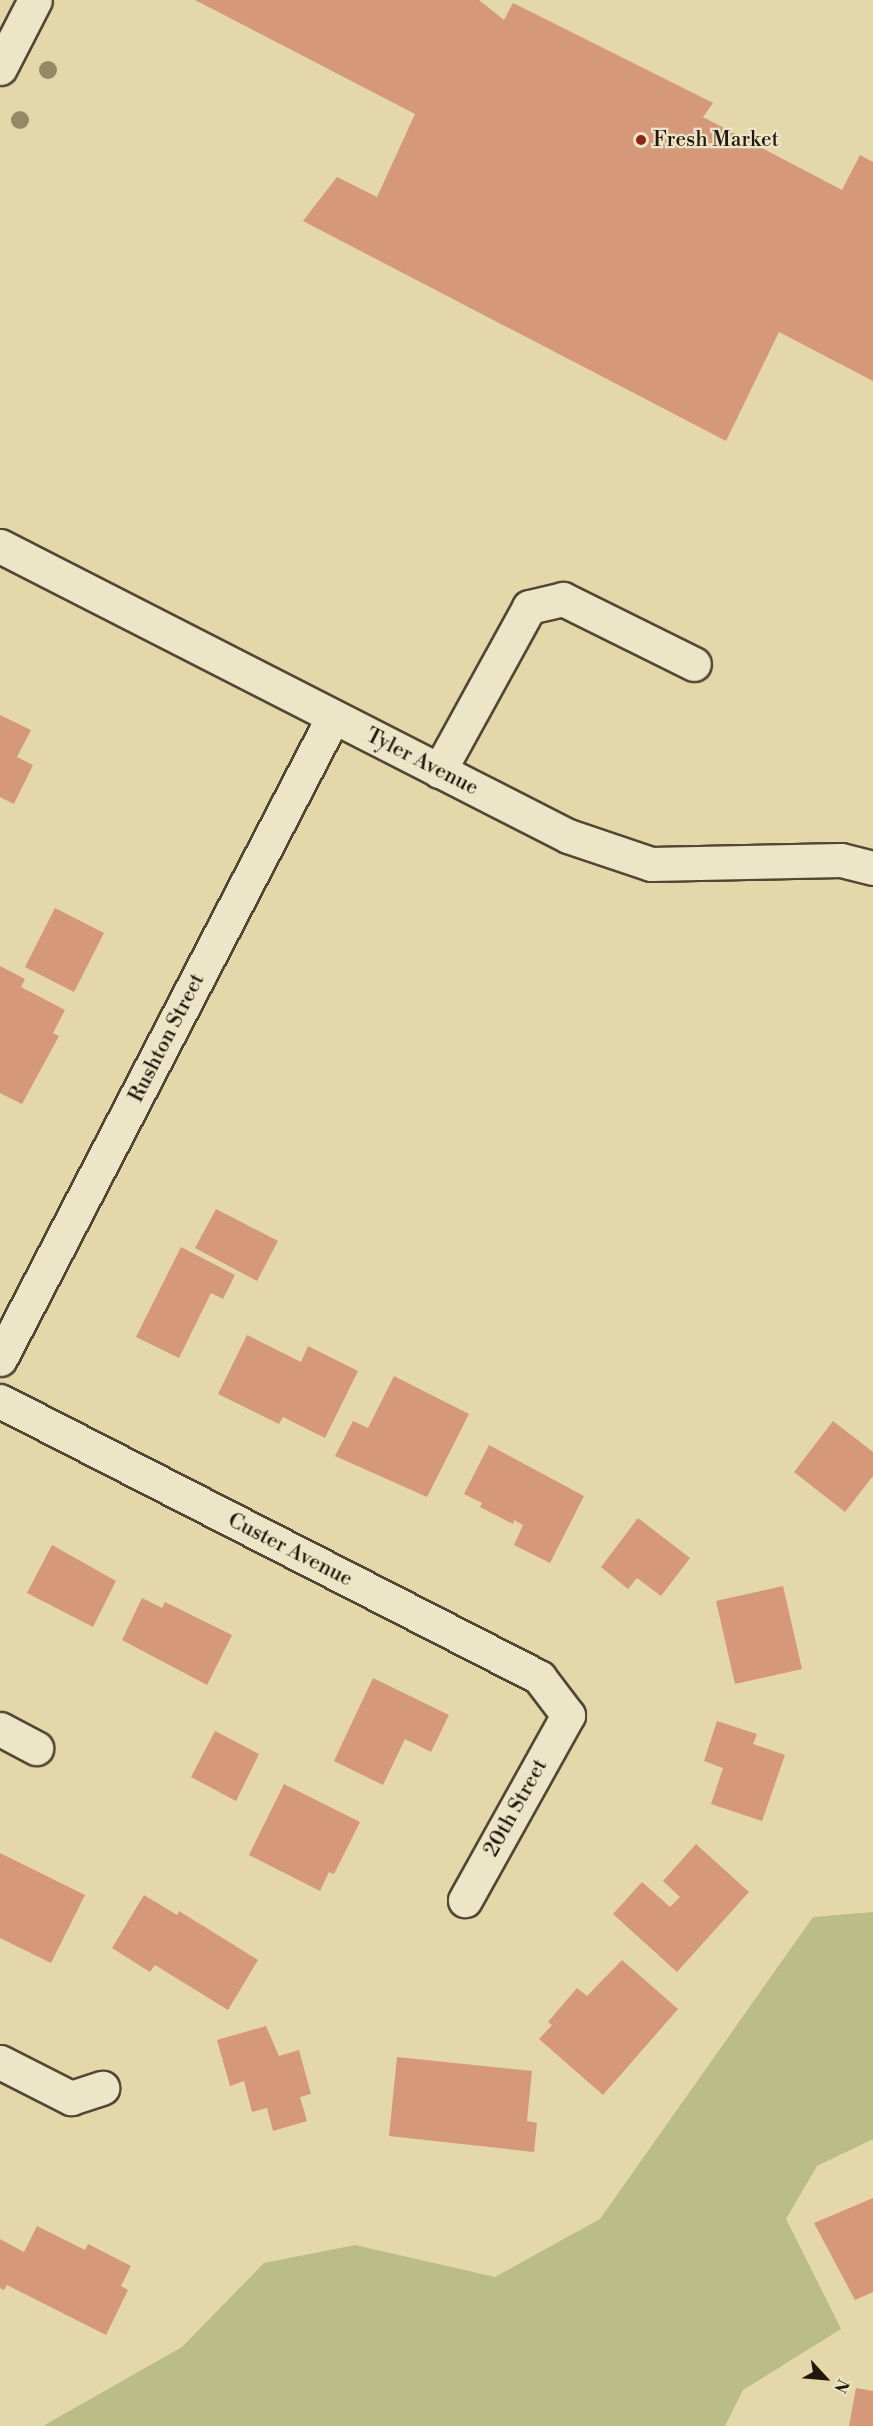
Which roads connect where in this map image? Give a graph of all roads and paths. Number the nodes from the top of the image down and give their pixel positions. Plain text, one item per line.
1 (35, 0) edge
2 (0, 68) edge
3 (0, 546) edge
4 (694, 664) dead end
5 (333, 717) junction
6 (439, 771) junction
7 (873, 868) edge
8 (0, 1359) edge
9 (0, 1401) edge
10 (568, 1715) joint
11 (0, 1729) edge
12 (36, 1748) dead end
13 (465, 1900) dead end
14 (0, 2062) edge
15 (102, 2088) dead end

1 - 2 street
3 - 5 street, Tyler Avenue
4 - 6 street
5 - 6 street, Tyler Avenue
5 - 8 street, Rushton Street
6 - 7 street, Tyler Avenue
9 - 10 street, Custer Avenue
10 - 13 street, 20th Street
11 - 12 street
14 - 15 street

